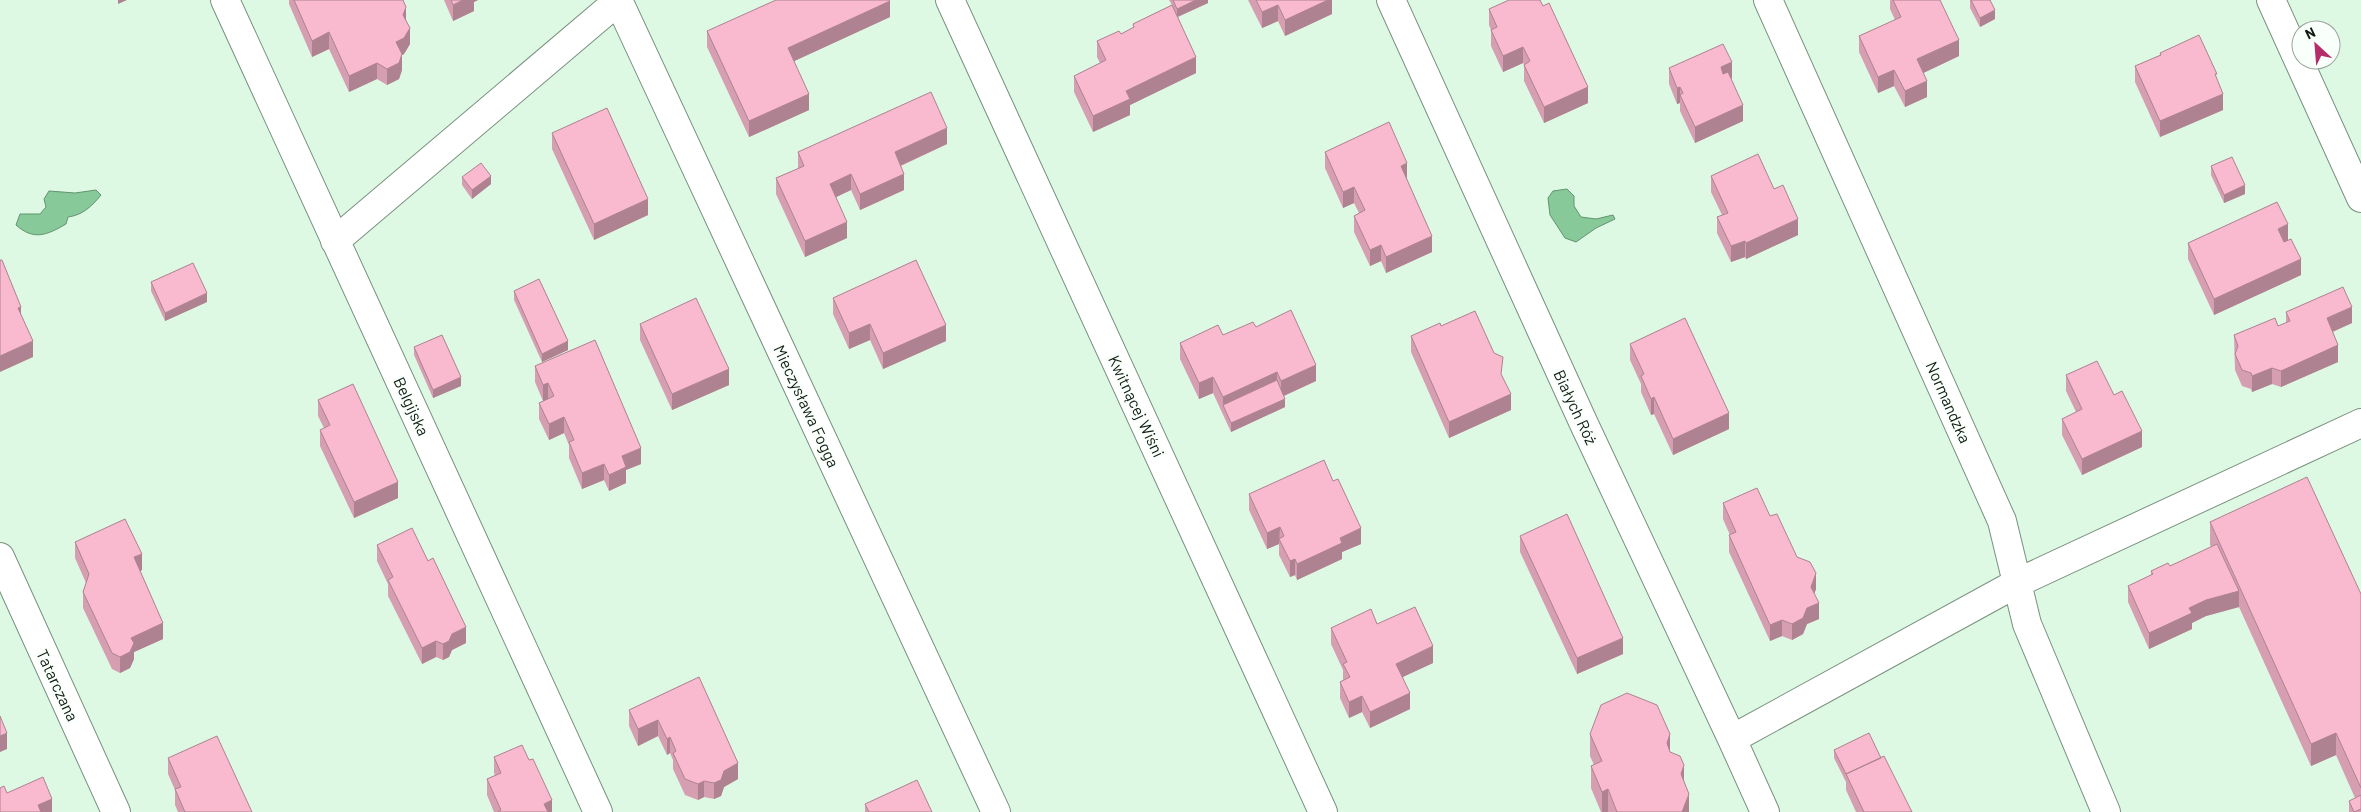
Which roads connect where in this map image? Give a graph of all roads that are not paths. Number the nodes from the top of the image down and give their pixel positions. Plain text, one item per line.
1 (225, 0) edge
2 (618, 0) edge
3 (950, 0) edge
4 (1391, 0) edge
5 (1768, 0) edge
6 (2271, 0) edge
7 (2361, 198) edge
8 (335, 241) junction
9 (2361, 423) edge
10 (0, 557) edge
11 (2017, 583) junction
12 (1732, 739) junction
13 (116, 812) edge
14 (598, 812) edge
15 (996, 812) edge
16 (1323, 812) edge
17 (1765, 812) edge
18 (2106, 812) edge

1 - 8 street, Belgijska
2 - 8 street
2 - 15 street, Mieczysława Fogga
3 - 16 street, Kwitnącej Wiśni
4 - 12 street, Białych Róż
5 - 11 street, Normandzka
6 - 7 street
8 - 14 street, Belgijska
9 - 11 street
10 - 13 street, Tatarczana
11 - 12 street
11 - 18 street, Normandzka
12 - 17 street, Białych Róż

